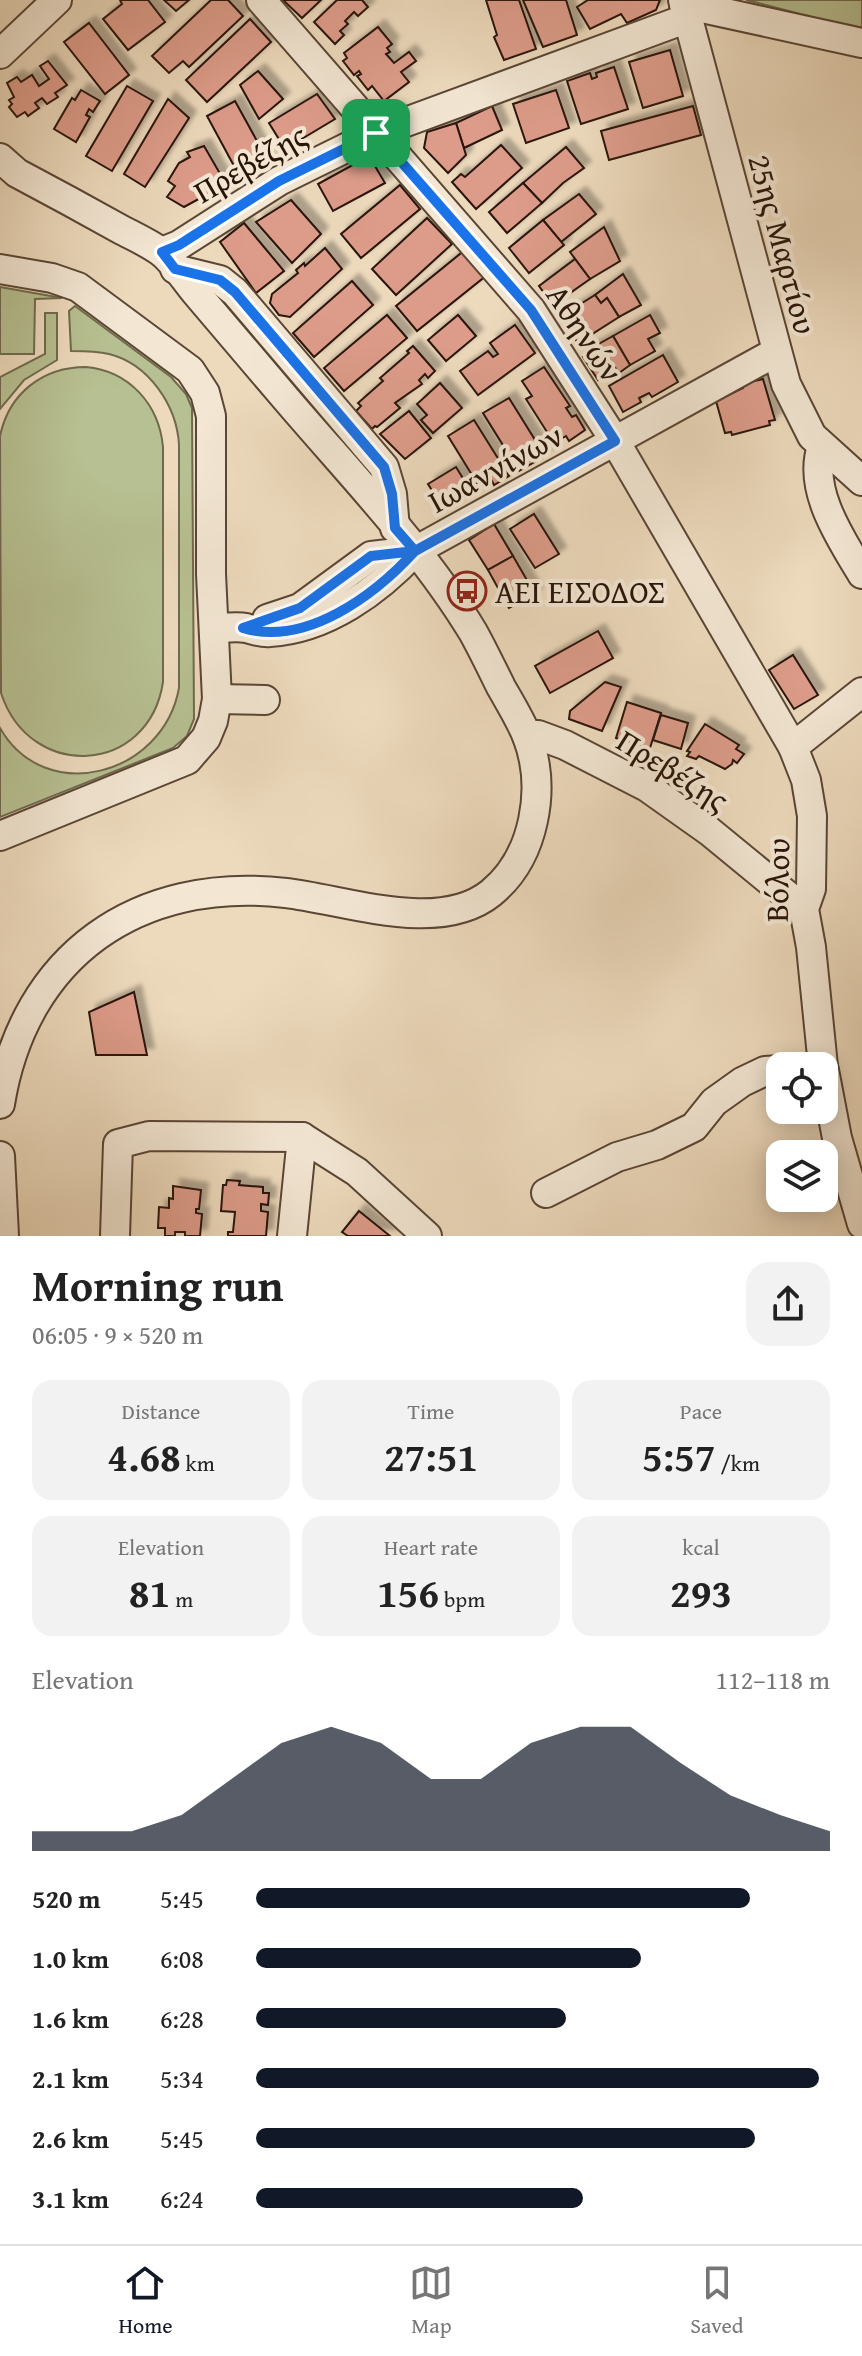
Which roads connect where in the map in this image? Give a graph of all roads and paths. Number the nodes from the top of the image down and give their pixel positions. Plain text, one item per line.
1 (57, 0) edge
2 (261, 0) edge
3 (685, 8) edge
4 (862, 43) edge
5 (0, 54) edge
6 (376, 133) junction
7 (0, 158) edge
8 (168, 260) junction
9 (0, 269) edge
10 (776, 352) junction
11 (615, 441) junction
12 (822, 447) junction
13 (862, 481) edge
14 (415, 551) junction
15 (862, 574) edge
16 (214, 629) junction
17 (862, 692) edge
18 (217, 699) junction
19 (265, 700) dead end
20 (531, 735) junction
21 (793, 747) junction
22 (0, 836) edge
23 (804, 909) junction
24 (822, 1052) edge
25 (766, 1071) edge
26 (0, 1104) edge
27 (834, 1124) edge
28 (302, 1137) junction
29 (1, 1174) edge
30 (546, 1193) dead end
31 (862, 1224) edge
32 (4, 1236) edge
33 (115, 1236) edge
34 (292, 1236) edge
35 (427, 1236) edge

1 - 5 street
2 - 6 street, Αθηνών
3 - 4 street
3 - 6 street, Πρεβέζης
3 - 10 street, 25ης Μαρτίου
6 - 8 street, Πρεβέζης
6 - 11 street, Αθηνών
7 - 8 street
8 - 14 street
9 - 16 street
10 - 11 street, Ιωαννίνων
10 - 12 street, 25ης Μαρτίου
11 - 14 street, Ιωαννίνων
11 - 21 street, Αθηνών
12 - 13 street, 25ης Μαρτίου
12 - 15 street
14 - 16 street, Ιωαννίνων
14 - 20 street
16 - 18 street
17 - 21 street
18 - 19 street
18 - 22 street
20 - 23 street, Πρεβέζης
20 - 26 street
21 - 23 street, Βόλου
23 - 24 street, Βόλου
25 - 30 street
27 - 31 street, Βόλου
28 - 33 street
28 - 34 street
28 - 35 street
29 - 32 street

